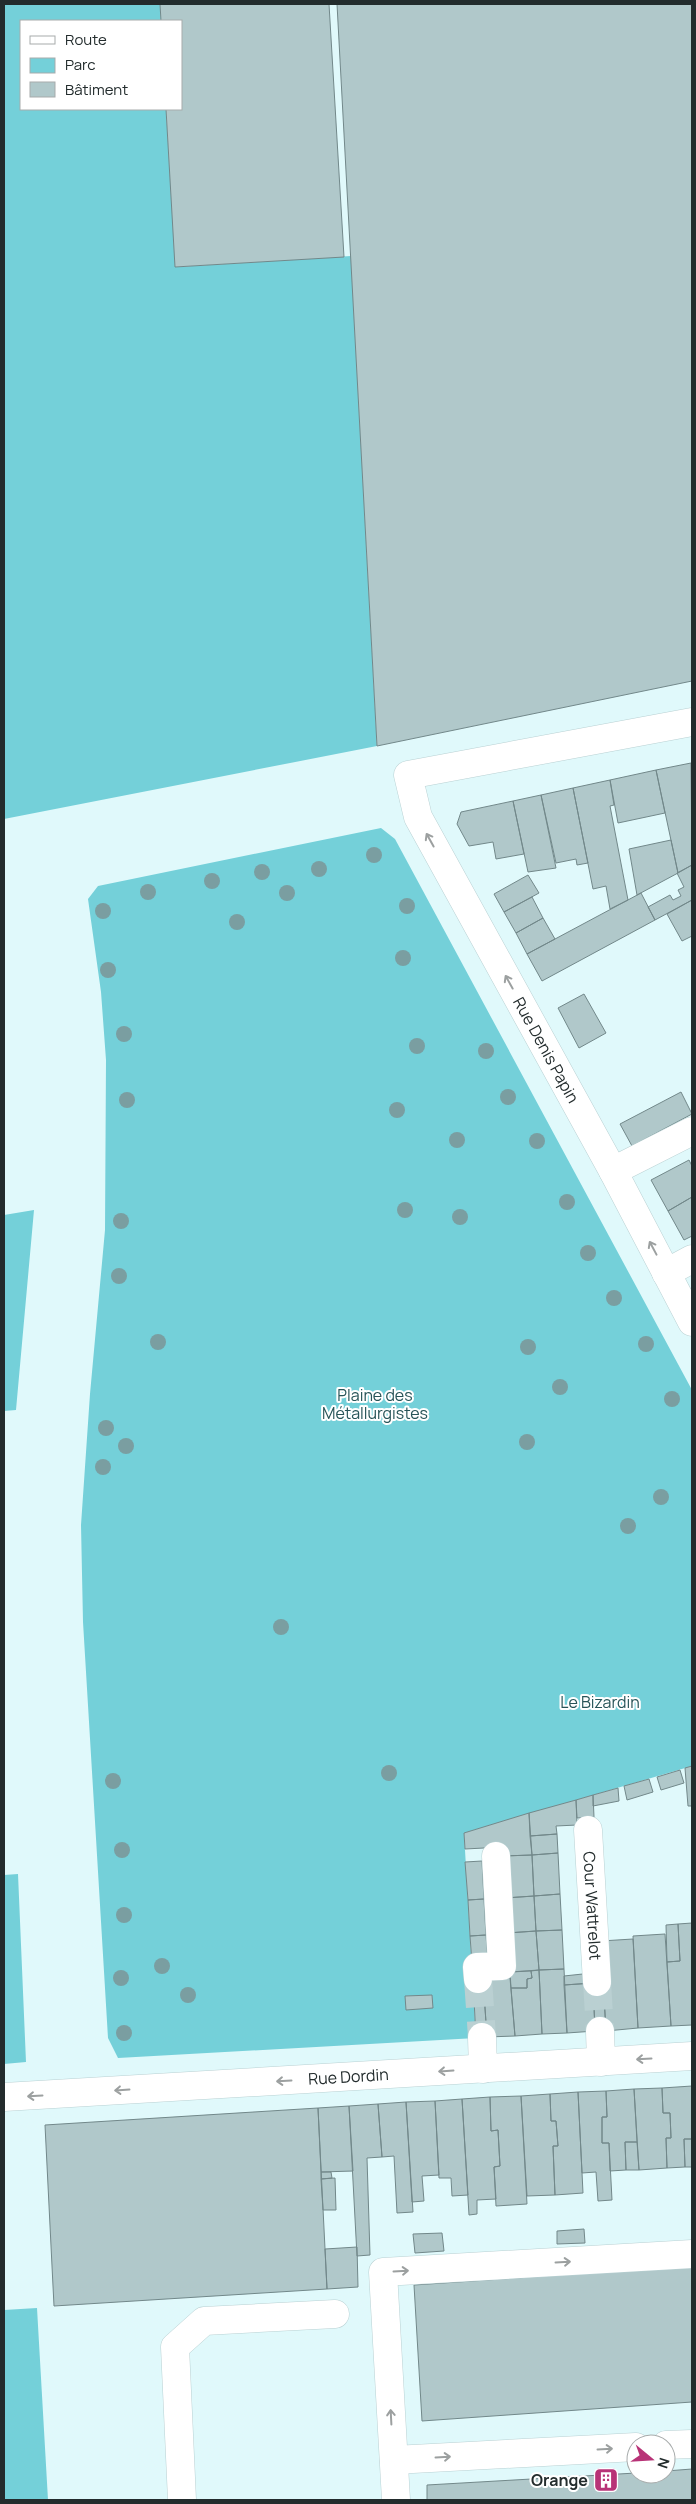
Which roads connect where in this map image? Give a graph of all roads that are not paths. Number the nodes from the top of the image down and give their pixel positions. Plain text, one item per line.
1 (692, 722) edge
2 (692, 1131) edge
3 (613, 1171) junction
4 (692, 1259) edge
5 (666, 1273) junction
6 (692, 1322) edge
7 (588, 1830) dead end
8 (496, 1856) dead end
9 (478, 1979) dead end
10 (597, 1982) tunnel mouth
11 (600, 2030) tunnel mouth
12 (482, 2037) tunnel mouth
13 (692, 2056) edge
14 (601, 2062) junction
15 (483, 2069) junction
16 (4, 2097) edge
17 (692, 2254) edge
18 (335, 2314) dead end
19 (692, 2444) edge
20 (676, 2445) edge
21 (626, 2448) edge
22 (394, 2460) junction
23 (182, 2500) edge
24 (396, 2500) edge

3 -> 1 street, Rue Denis Papin
2 - 3 street
5 -> 3 street, Rue Denis Papin
4 - 5 street
5 - 6 street, Rue Denis Papin
7 - 10 street, Cour Wattrelot
8 - 9 street
11 - 14 street
12 - 15 street
13 -> 14 street, Rue Dordin
14 - 15 street, Rue Dordin
15 -> 16 street, Rue Dordin
22 -> 17 street
18 - 23 street
19 - 20 street
22 -> 21 street
22 - 24 street

